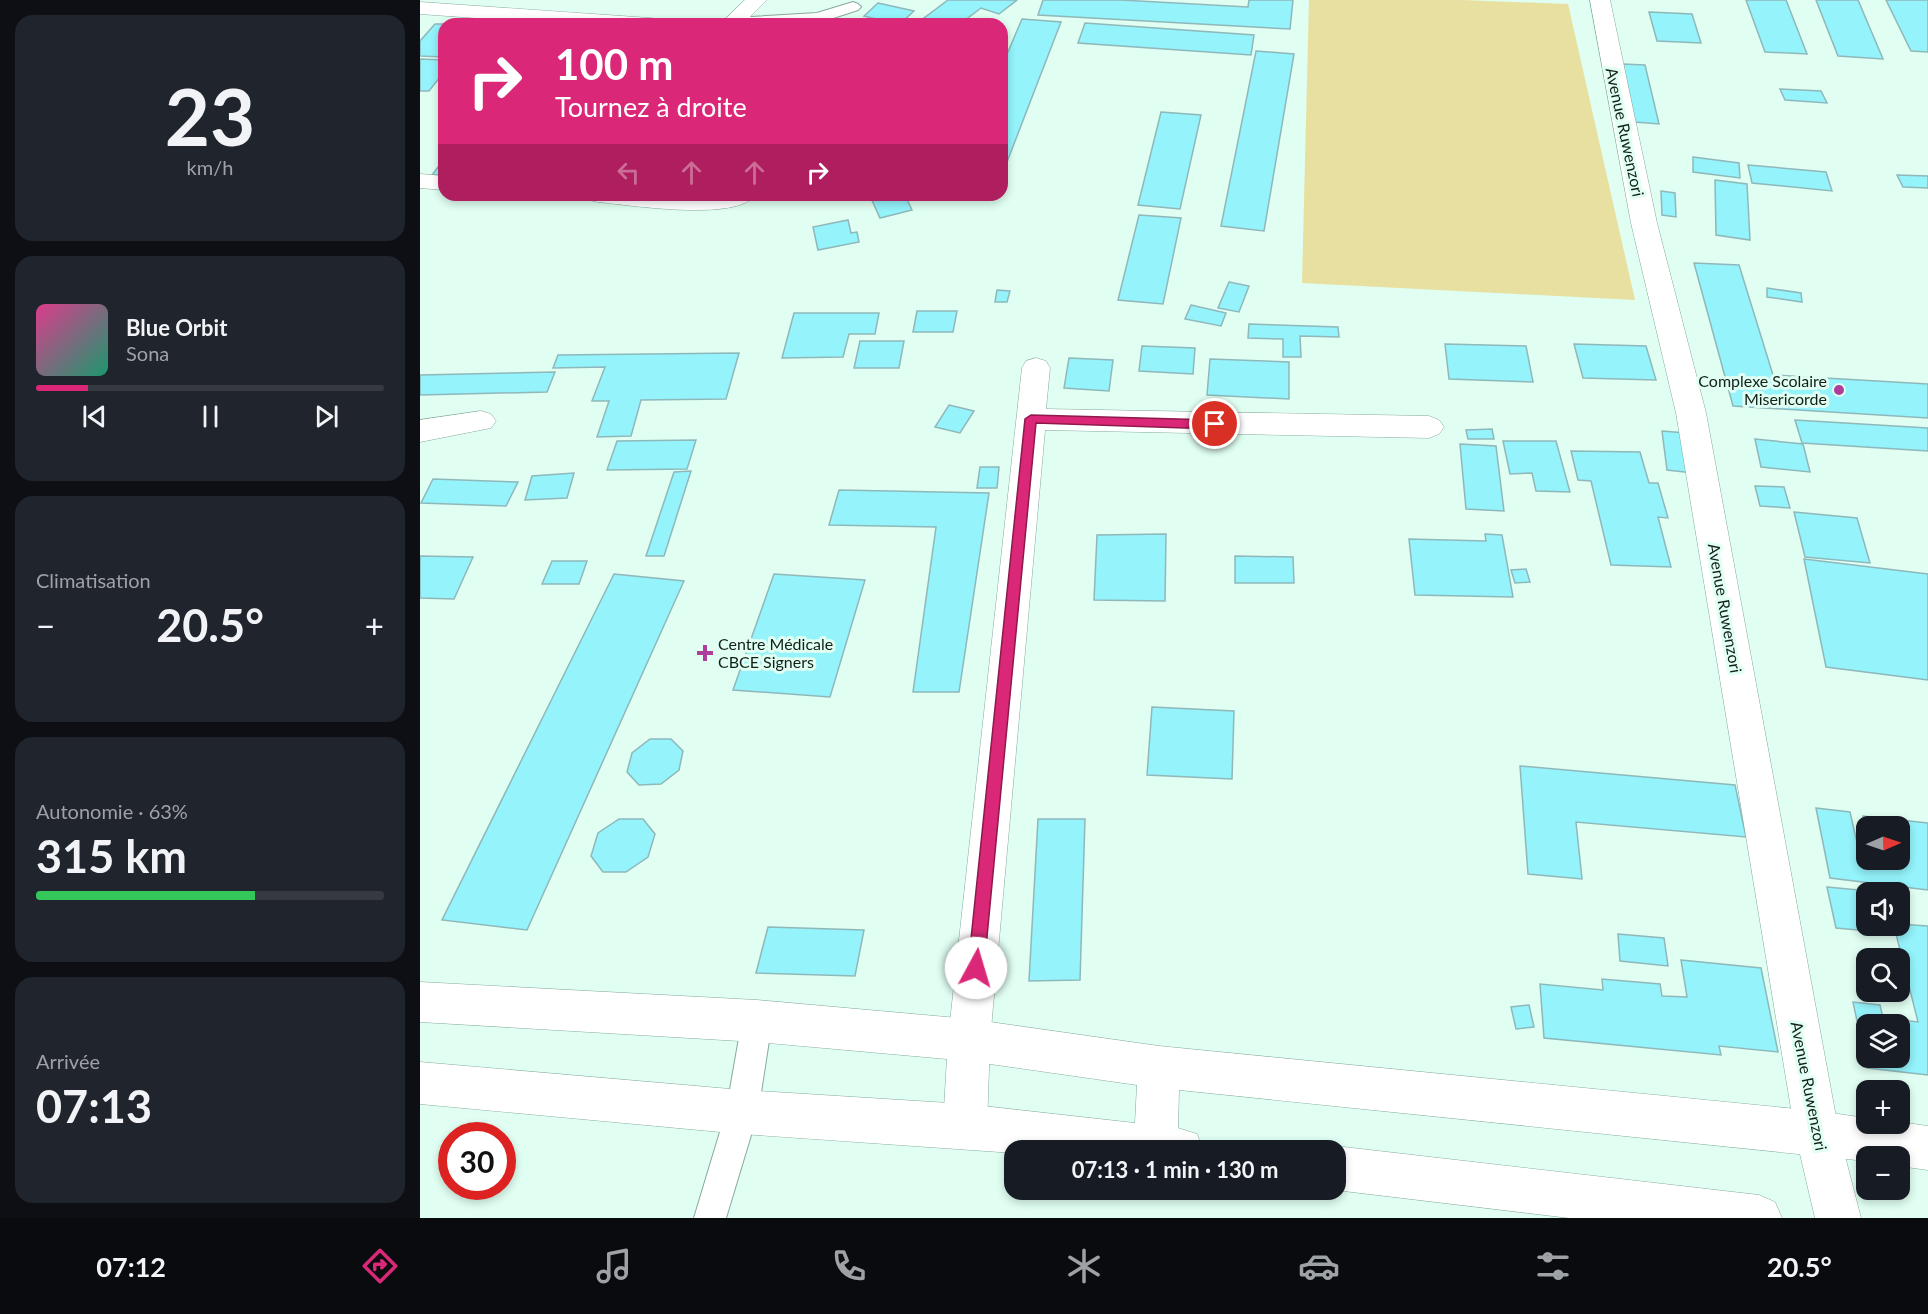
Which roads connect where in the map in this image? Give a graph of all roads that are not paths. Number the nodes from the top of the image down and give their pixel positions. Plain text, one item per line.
1 (757, 0) edge
2 (1600, 0) edge
3 (853, 7) dead end
4 (420, 8) edge
5 (564, 18) edge
6 (737, 18) edge
7 (818, 18) edge
8 (420, 181) edge
9 (438, 182) edge
10 (679, 201) edge
11 (700, 201) edge
12 (1036, 368) dead end
13 (1031, 419) junction
14 (481, 421) dead end
15 (1430, 427) dead end
16 (420, 431) edge
17 (420, 1002) edge
18 (757, 1021) junction
19 (969, 1040) junction
20 (1159, 1067) junction
21 (420, 1083) edge
22 (742, 1112) junction
23 (965, 1126) junction
24 (1817, 1133) junction
25 (1089, 1140) edge
26 (1168, 1140) edge
27 (1928, 1148) edge
28 (1346, 1169) edge
29 (710, 1218) edge
30 (1759, 1218) edge
31 (1838, 1218) edge

1 - 6 street
2 - 24 street, Avenue Ruwenzori
3 - 7 lane
4 - 5 street
8 - 9 street
10 - 11 street
12 - 13 street
13 - 15 street
13 - 19 street
14 - 16 street
17 - 18 street
18 - 19 street
18 - 22 lane
19 - 20 street
19 - 23 street
20 - 24 street
20 - 26 street
21 - 22 street
22 - 23 street
22 - 29 lane
23 - 25 street
24 - 27 street
24 - 31 street, Avenue Ruwenzori
28 - 30 street

